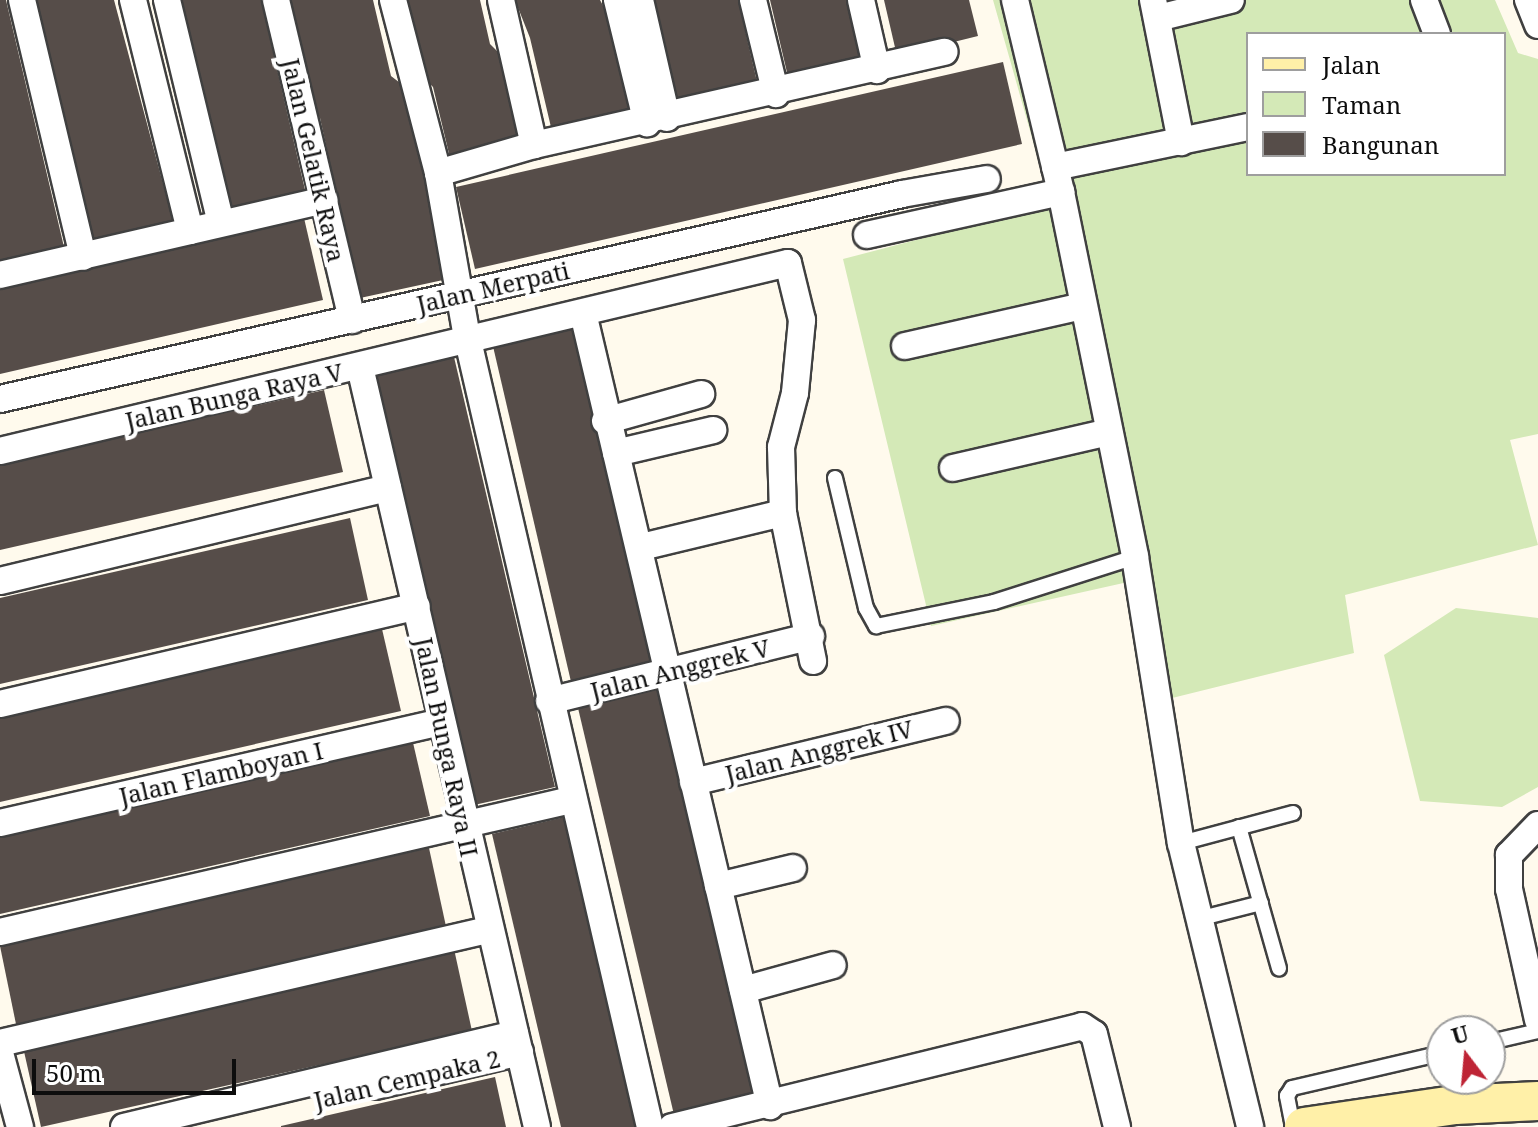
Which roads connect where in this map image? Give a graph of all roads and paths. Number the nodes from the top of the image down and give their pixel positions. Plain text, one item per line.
1 (22, 0) edge
2 (133, 0) edge
3 (167, 0) edge
4 (276, 0) edge
5 (393, 0) edge
6 (501, 0) edge
7 (617, 0) edge
8 (640, 0) edge
9 (753, 0) edge
10 (861, 0) edge
11 (1015, 0) edge
12 (1231, 0) edge
13 (1424, 0) edge
14 (1528, 0) edge
15 (1155, 9) edge
16 (1538, 25) edge
17 (1436, 32) edge
18 (945, 52) dead end
19 (877, 70) junction
20 (776, 94) junction
21 (657, 120) junction
22 (1246, 127) edge
23 (1181, 142) junction
24 (534, 145) junction
25 (203, 154) junction
26 (171, 163) junction
27 (438, 173) junction
28 (987, 179) dead end
29 (1058, 180) junction
30 (324, 200) junction
31 (221, 223) junction
32 (190, 231) junction
33 (867, 235) dead end
34 (83, 257) junction
35 (0, 275) edge
36 (461, 293) junction
37 (1082, 306) junction
38 (583, 313) junction
39 (352, 320) junction
40 (468, 339) junction
41 (905, 346) dead end
42 (360, 367) junction
43 (701, 394) dead end
44 (0, 399) edge
45 (605, 421) junction
46 (713, 430) dead end
47 (1109, 432) junction
48 (0, 451) edge
49 (616, 453) junction
50 (953, 468) dead end
51 (835, 478) dead end
52 (388, 488) junction
53 (783, 513) junction
54 (641, 547) junction
55 (1135, 557) junction
56 (0, 581) edge
57 (417, 606) junction
58 (668, 673) junction
59 (549, 701) junction
60 (0, 704) edge
61 (946, 721) dead end
62 (441, 722) junction
63 (693, 782) junction
64 (571, 800) junction
65 (1293, 813) dead end
66 (0, 823) edge
67 (463, 825) junction
68 (1538, 825) edge
69 (1239, 827) junction
70 (1181, 843) junction
71 (793, 868) dead end
72 (718, 886) junction
73 (1261, 903) junction
74 (1198, 919) junction
75 (488, 930) junction
76 (0, 932) edge
77 (833, 965) dead end
78 (1279, 968) dead end
79 (743, 990) junction
80 (1538, 1020) edge
81 (1538, 1031) edge
82 (1506, 1038) edge
83 (0, 1043) edge
84 (518, 1043) junction
85 (0, 1053) edge
86 (1426, 1057) edge
87 (1538, 1101) edge
88 (770, 1106) junction
89 (1458, 1116) edge
90 (20, 1127) edge
91 (125, 1127) edge
92 (200, 1127) edge
93 (537, 1127) edge
94 (650, 1127) edge
95 (672, 1127) edge
96 (1117, 1127) edge
97 (1250, 1127) edge
98 (1293, 1127) edge
99 (1304, 1127) edge

1 - 34 street
2 - 26 street
3 - 25 street
4 - 30 street, Jalan Gelatik Raya
5 - 27 street
6 - 24 street
7 - 21 street
8 - 21 street
9 - 20 street
10 - 19 street
11 - 29 street
12 - 15 street
13 - 17 street
14 - 16 street
15 - 23 street
18 - 19 street
19 - 20 street
20 - 21 street
21 - 24 street
22 - 23 street
23 - 29 street
24 - 27 street
25 - 26 street
25 - 31 street
26 - 32 street
27 - 36 street
28 - 36 street, Jalan Merpati
29 - 33 street
29 - 37 street
30 - 31 street
30 - 39 street, Jalan Gelatik Raya
31 - 32 street
32 - 34 street
34 - 35 street
36 - 39 street, Jalan Merpati
36 - 40 street
37 - 41 street
37 - 47 street
38 - 40 street, Jalan Bunga Raya V
38 - 45 street
38 - 53 street, Jalan Bunga Raya V
39 - 44 street, Jalan Merpati
40 - 42 street, Jalan Bunga Raya V
40 - 59 street
42 - 48 street, Jalan Bunga Raya V
42 - 52 street, Jalan Bunga Raya II
43 - 45 street
45 - 49 street
46 - 49 street
47 - 50 street
47 - 55 street
49 - 54 street
51 - 55 lane
52 - 56 street
52 - 57 street, Jalan Bunga Raya II
53 - 54 street
53 - 58 street, Jalan Anggrek V
54 - 58 street
55 - 70 street
57 - 60 street
57 - 62 street, Jalan Bunga Raya II
58 - 59 street, Jalan Anggrek V
58 - 63 street
59 - 64 street
61 - 63 street, Jalan Anggrek IV
62 - 66 street, Jalan Flamboyan I
62 - 67 street, Jalan Bunga Raya II
63 - 72 street
64 - 67 street
64 - 94 street
65 - 69 lane
67 - 75 street, Jalan Bunga Raya II
67 - 76 street
68 - 80 street
69 - 70 lane
69 - 73 lane
70 - 74 street
71 - 72 street
72 - 79 street
73 - 74 lane
73 - 78 lane
74 - 97 street
75 - 83 street
75 - 84 street, Jalan Bunga Raya II
77 - 79 street
79 - 88 street
81 - 82 lane
84 - 91 street, Jalan Cempaka 2
84 - 92 street, Jalan Cempaka 2
84 - 93 street, Jalan Bunga Raya II
85 - 90 street
86 - 98 lane
87 - 89 main road
88 - 95 street
88 - 96 street
89 - 99 main road

